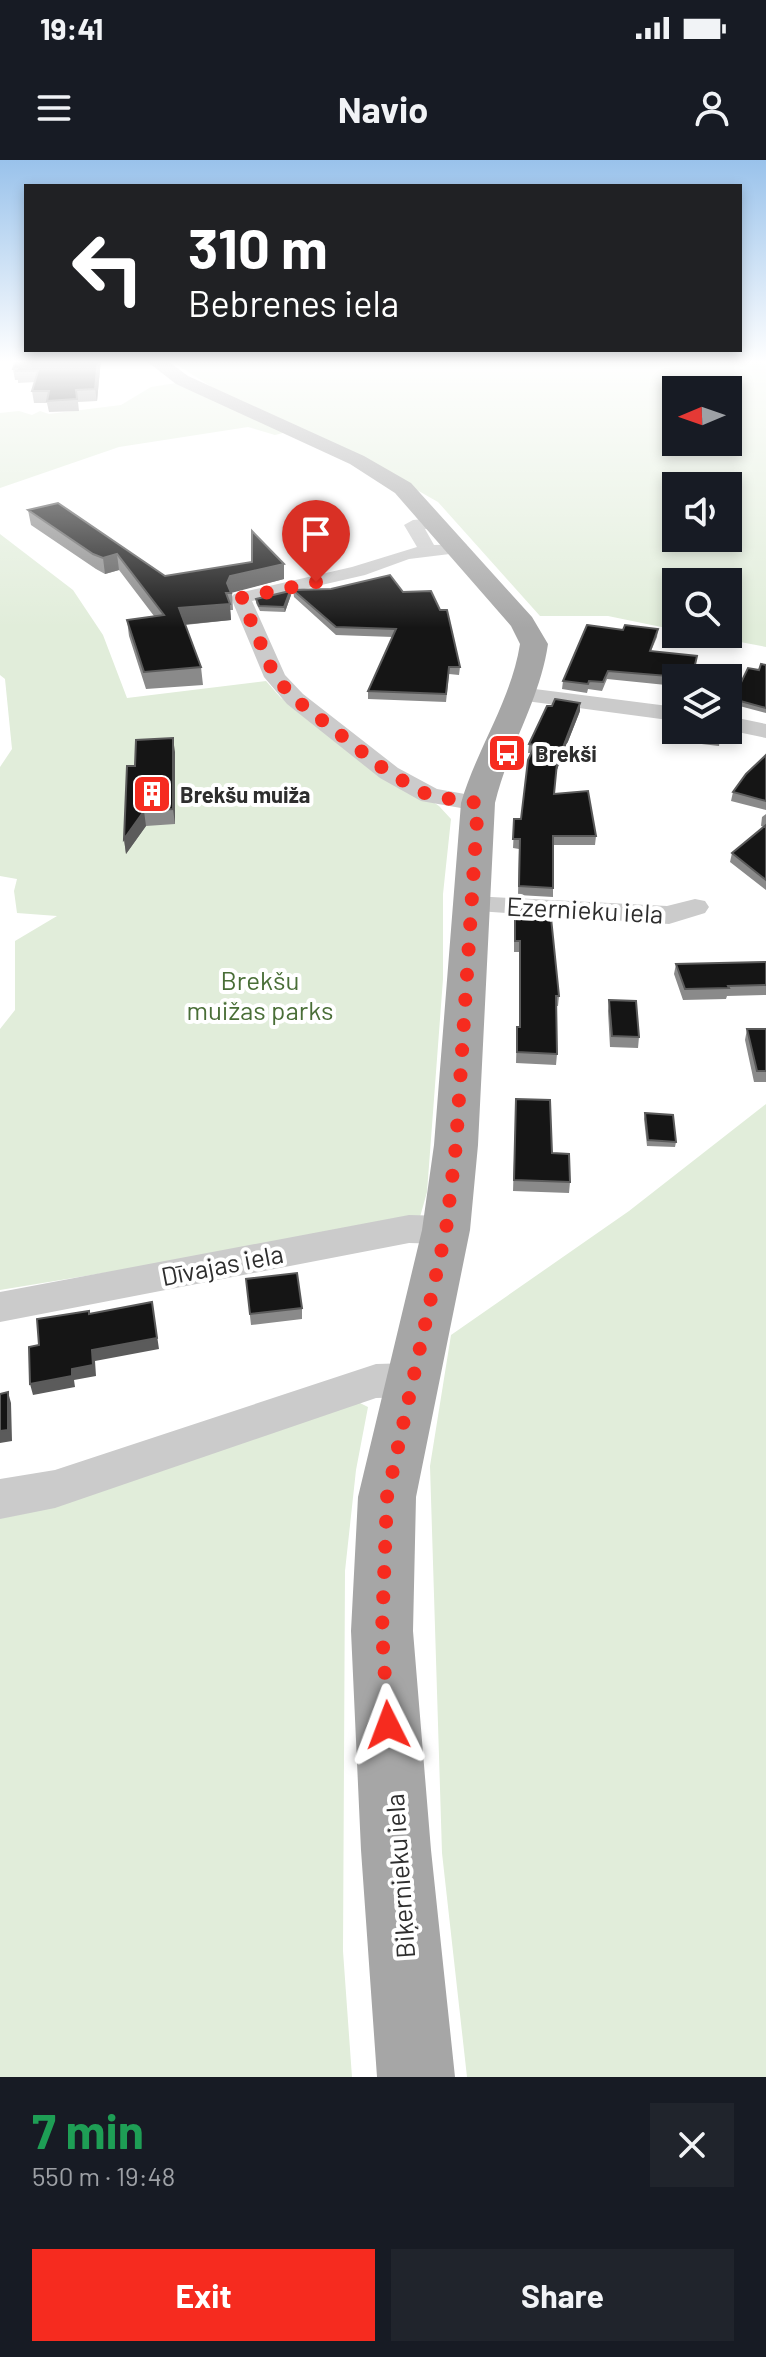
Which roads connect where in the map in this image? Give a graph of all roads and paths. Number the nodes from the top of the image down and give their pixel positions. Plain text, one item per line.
1 (332, 448) edge
2 (441, 540) junction
3 (519, 694) junction
4 (662, 712) edge
5 (742, 726) edge
6 (766, 731) edge
7 (478, 803) junction
8 (473, 904) junction
9 (695, 907) dead end
10 (446, 1230) junction
11 (0, 1307) edge
12 (411, 1380) junction
13 (0, 1499) edge
14 (416, 2077) edge

1 - 2 main road, Biķernieku iela
2 - 3 main road, Biķernieku iela
2 - 7 street
3 - 4 street
3 - 7 main road, Biķernieku iela
5 - 6 street
7 - 8 main road, Biķernieku iela
8 - 9 street, Ezernieku iela
8 - 10 main road, Biķernieku iela
10 - 11 street, Dīvajas iela
10 - 12 main road, Biķernieku iela
12 - 13 street
12 - 14 main road, Biķernieku iela

